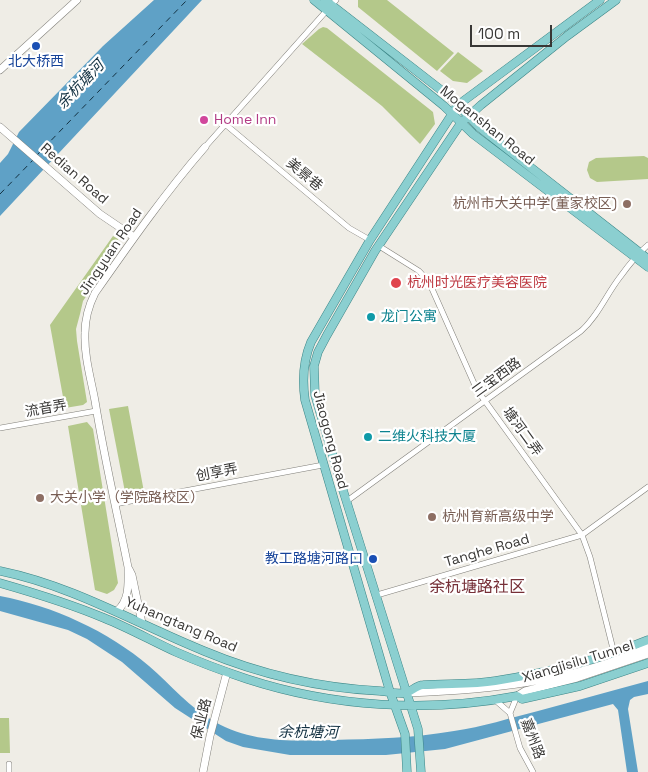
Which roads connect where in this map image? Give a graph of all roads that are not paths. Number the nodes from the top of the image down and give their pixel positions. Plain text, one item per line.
1 (77, 0) edge
2 (314, 0) edge
3 (600, 0) edge
4 (616, 0) edge
5 (330, 4) edge
6 (0, 70) edge
7 (458, 105) junction
8 (452, 115) junction
9 (469, 115) junction
10 (461, 123) junction
11 (225, 124) junction
12 (0, 127) edge
13 (205, 147) joint
14 (134, 236) junction
15 (370, 240) junction
16 (648, 245) edge
17 (379, 246) junction
18 (638, 255) junction
19 (648, 259) edge
20 (648, 267) edge
21 (485, 400) junction
22 (96, 411) junction
23 (0, 428) edge
24 (323, 465) junction
25 (648, 487) edge
26 (347, 501) junction
27 (115, 504) junction
28 (582, 535) junction
29 (128, 566) junction
30 (0, 571) edge
31 (0, 583) edge
32 (376, 594) junction
33 (117, 611) junction
34 (142, 623) junction
35 (648, 640) edge
36 (648, 647) edge
37 (614, 652) junction
38 (648, 654) edge
39 (648, 663) edge
40 (227, 672) junction
41 (390, 692) junction
42 (406, 693) junction
43 (517, 696) junction
44 (494, 700) junction
45 (396, 706) junction
46 (411, 706) junction
47 (510, 713) junction
48 (9, 764) dead end
49 (9, 772) edge
50 (203, 772) edge
51 (408, 772) edge
52 (421, 772) edge
53 (534, 772) edge

1 - 6 street
2 - 5 main road, Moganshan Road
3 - 7 main road
4 - 9 main road, Jiaogong Road
5 - 7 main road, Moganshan Road
5 - 8 main road, Moganshan Road
5 - 11 street, Jingyuan Road
7 - 8 main road, Jiaogong Road
7 - 9 main road, Moganshan Road
8 - 10 main road, Moganshan Road
8 - 15 main road, Jiaogong Road
9 - 10 main road, Jiaogong Road
9 - 18 main road, Moganshan Road
10 - 17 main road, Jiaogong Road
10 - 18 main road, Moganshan Road
11 - 13 street, Jingyuan Road
11 - 15 street, 美景巷
12 - 14 street, Redian Road
13 - 14 street, Jingyuan Road
14 - 22 street, Jingyuan Road
15 - 24 main road, Jiaogong Road
16 - 18 street, 三宝西路
17 - 21 street, 塘河二弄
17 - 26 main road, Jiaogong Road
18 - 19 main road, Moganshan Road
18 - 20 main road, Moganshan Road
18 - 21 street, 三宝西路
21 - 26 street, 三宝西路
21 - 28 street, 塘河二弄
22 - 23 street, 流音弄
22 - 27 street, Jingyuan Road
24 - 27 street, 创享弄
24 - 41 main road, Jiaogong Road
25 - 28 street, Tanghe Road
26 - 32 main road, Jiaogong Road
27 - 29 street, Jingyuan Road
28 - 32 street, Tanghe Road
28 - 37 street, 塘河二弄
29 - 33 street, Jingyuan Road
29 - 34 street, Jingyuan Road
30 - 33 main road, Yuhangtang Road
31 - 40 main road, Yuhangtang Road
32 - 42 main road, Jiaogong Road
33 - 34 main road, Yuhangtang Road
34 - 41 main road, Yuhangtang Road
35 - 37 main road, Yuhangtang Road
36 - 42 street, Xiangjisilu Tunnel
37 - 42 main road, Yuhangtang Road
38 - 43 street, Xiangjisilu Tunnel
39 - 43 main road, Yuhangtang Road
40 - 45 main road, Yuhangtang Road
40 - 50 street, 保业路
41 - 42 main road, Yuhangtang Road
41 - 45 main road, Jiaogong Road
42 - 46 main road, Jiaogong Road
43 - 44 main road, Yuhangtang Road
43 - 47 street, 嘉州路
44 - 46 main road, Yuhangtang Road
44 - 47 street, 嘉州路
45 - 46 main road, Yuhangtang Road
45 - 51 main road, Jiaogong Road
46 - 52 main road, Jiaogong Road
47 - 53 street, 嘉州路
48 - 49 street

